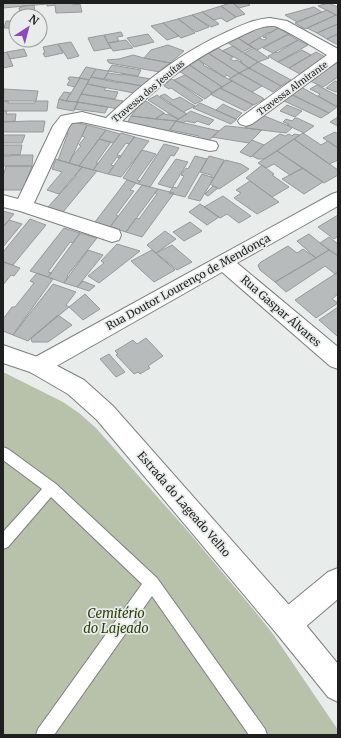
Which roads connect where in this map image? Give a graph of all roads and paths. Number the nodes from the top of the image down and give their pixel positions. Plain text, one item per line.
1 (338, 54) edge
2 (246, 121) dead end
3 (109, 124) junction
4 (210, 146) dead end
5 (338, 198) edge
6 (3, 201) edge
7 (24, 206) junction
8 (112, 235) dead end
9 (224, 262) junction
10 (3, 354) edge
11 (338, 360) edge
12 (38, 366) junction
13 (3, 453) edge
14 (51, 488) junction
15 (3, 542) edge
16 (338, 581) edge
17 (152, 583) junction
18 (287, 624) junction
19 (338, 687) edge
20 (44, 735) edge
21 (259, 735) edge

1 - 2 street, Travessa Almirante
1 - 3 street, Travessa dos Jesuítas
3 - 4 street
3 - 7 street
5 - 9 street, Rua Doutor Lourenço de Mendonça
6 - 7 street
7 - 8 street
9 - 11 street, Rua Gaspar Álvares
9 - 12 street, Rua Doutor Lourenço de Mendonça
10 - 12 street, Estrada do Lageado Velho
12 - 18 street, Estrada do Lageado Velho
13 - 14 lane
14 - 15 lane
14 - 17 lane
16 - 18 street
17 - 20 lane
17 - 21 lane
18 - 19 street, Estrada do Lageado Velho

